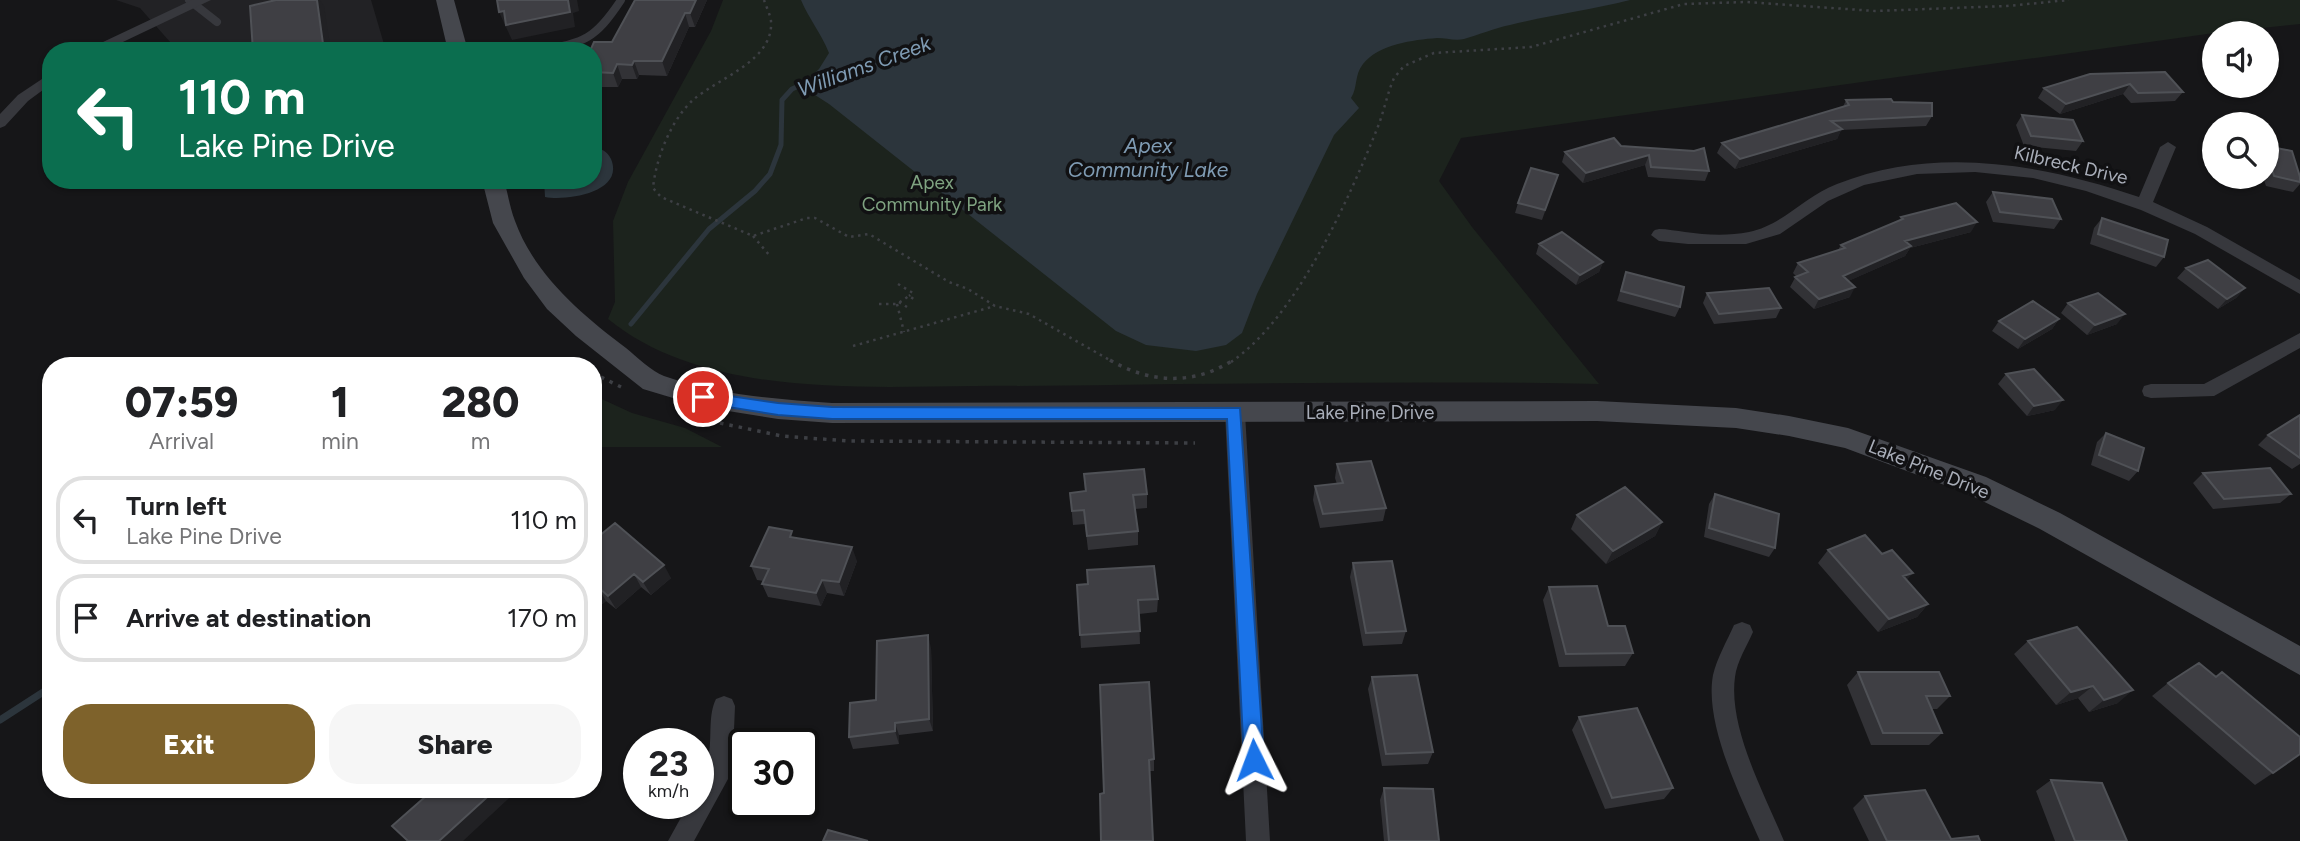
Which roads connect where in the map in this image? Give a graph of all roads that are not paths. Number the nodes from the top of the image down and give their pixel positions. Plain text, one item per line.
1 (445, 0) edge
2 (621, 0) edge
3 (196, 1) edge
4 (218, 23) dead end
5 (110, 42) edge
6 (454, 42) edge
7 (576, 42) edge
8 (42, 84) edge
9 (0, 123) edge
10 (2168, 147) dead end
11 (495, 189) edge
12 (2144, 204) junction
13 (1658, 235) dead end
14 (2300, 288) edge
15 (2300, 340) edge
16 (2151, 391) dead end
17 (1235, 413) junction
18 (1742, 632) dead end
19 (2300, 662) edge
20 (724, 706) dead end
21 (680, 841) edge
22 (1258, 841) edge
23 (1772, 841) edge

1 - 6 main road
2 - 7 lane
3 - 4 lane
3 - 5 street
8 - 9 street
10 - 12 street
11 - 17 main road, Lake Pine Drive
12 - 13 street, Kilbreck Drive
12 - 14 street, Kilbreck Drive
15 - 16 street
17 - 19 main road, Lake Pine Drive
17 - 22 street
18 - 23 street
20 - 21 street

